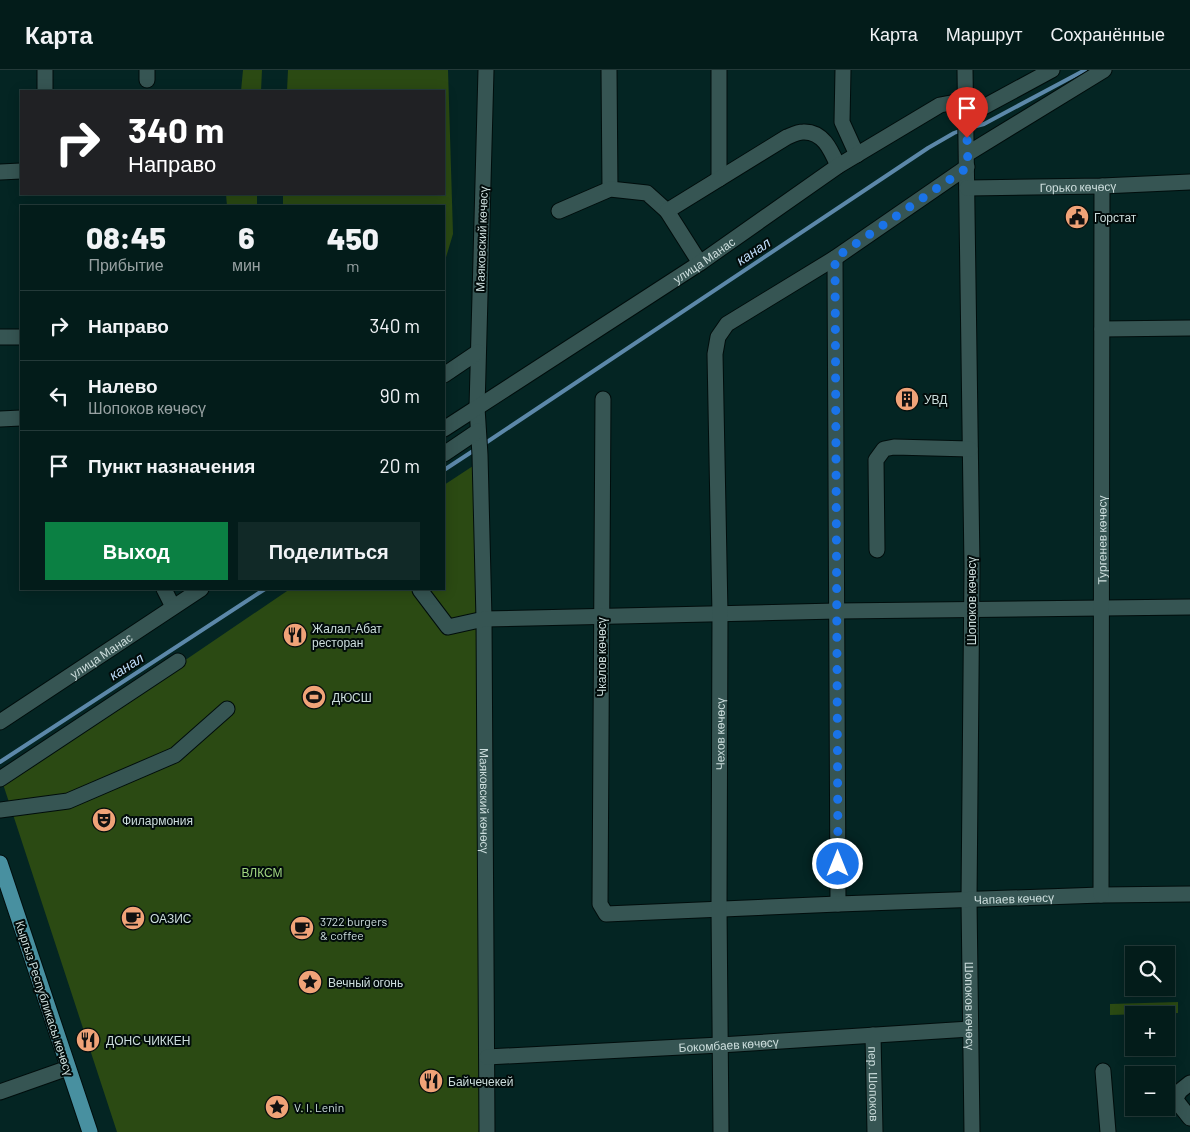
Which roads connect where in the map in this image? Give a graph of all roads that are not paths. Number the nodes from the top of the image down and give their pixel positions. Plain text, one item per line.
1 (45, 70) edge
2 (486, 70) edge
3 (609, 70) edge
4 (720, 70) edge
5 (843, 70) edge
6 (965, 70) edge
7 (1052, 70) edge
8 (1104, 70) edge
9 (45, 90) edge
10 (967, 111) junction
11 (857, 155) junction
12 (967, 161) junction
13 (838, 166) junction
14 (20, 171) edge
15 (0, 172) edge
16 (719, 179) junction
17 (1190, 182) edge
18 (1102, 186) junction
19 (967, 188) junction
20 (610, 189) junction
21 (559, 211) dead end
22 (667, 211) junction
23 (835, 258) junction
24 (700, 262) junction
25 (1190, 328) edge
26 (1102, 329) junction
27 (20, 337) edge
28 (0, 338) edge
29 (478, 352) junction
30 (445, 374) edge
31 (603, 399) dead end
32 (476, 408) junction
33 (20, 418) edge
34 (0, 419) edge
35 (445, 428) edge
36 (479, 432) junction
37 (970, 448) junction
38 (445, 453) edge
39 (877, 550) dead end
40 (164, 590) edge
41 (200, 590) edge
42 (420, 590) dead end
43 (1101, 607) junction
44 (1190, 607) edge
45 (173, 608) junction
46 (971, 609) junction
47 (837, 611) junction
48 (720, 614) junction
49 (602, 617) junction
50 (484, 619) junction
51 (178, 661) dead end
52 (227, 709) dead end
53 (0, 722) edge
54 (0, 778) edge
55 (0, 810) edge
56 (0, 863) edge
57 (1190, 894) edge
58 (1101, 895) junction
59 (969, 900) junction
60 (838, 904) junction
61 (719, 908) junction
62 (606, 914) joint
63 (970, 1028) junction
64 (873, 1035) junction
65 (720, 1045) junction
66 (488, 1056) junction
67 (68, 1068) junction
68 (1103, 1071) dead end
69 (1190, 1083) edge
70 (0, 1092) edge
71 (1186, 1113) edge
72 (90, 1132) edge
73 (487, 1132) edge
74 (721, 1132) edge
75 (875, 1132) edge
76 (972, 1132) edge
77 (1108, 1132) edge

1 - 9 street
2 - 29 street, Маяковский көчөсү
3 - 20 street
4 - 16 street
5 - 11 street
6 - 10 street, Шопоков көчөсү
7 - 10 street, улица Манас
8 - 12 street
10 - 11 street, улица Манас
10 - 12 street, Шопоков көчөсү
11 - 13 street, улица Манас
12 - 19 street, Шопоков көчөсү
12 - 23 street
13 - 16 street
13 - 24 street, улица Манас
14 - 15 street
16 - 22 street
17 - 18 street, Горько көчөсү
18 - 19 street, Горько көчөсү
18 - 26 street, Тургенев көчөсү
19 - 37 street, Шопоков көчөсү
20 - 21 street
20 - 22 street
22 - 24 street
23 - 47 street
23 - 48 street, Чехов көчөсү
24 - 32 street, улица Манас
25 - 26 street
26 - 43 street, Тургенев көчөсү
27 - 28 street
29 - 30 street
29 - 32 street, Маяковский көчөсү
31 - 49 street, Чкалов көчөсү
32 - 35 street, улица Манас
32 - 36 street, Маяковский көчөсү
33 - 34 street
36 - 38 street
36 - 50 street, Маяковский көчөсү
37 - 39 street
37 - 46 street, Шопоков көчөсү
40 - 45 street
41 - 45 street, улица Манас
42 - 50 street
43 - 44 street
43 - 46 street
43 - 58 street, Тургенев көчөсү
45 - 53 street, улица Манас
46 - 47 street
46 - 59 street, Шопоков көчөсү
47 - 48 street
47 - 60 street
48 - 49 street
48 - 61 street, Чехов көчөсү
49 - 50 street
49 - 62 street, Чкалов көчөсү
50 - 66 street, Маяковский көчөсү
51 - 54 street
52 - 55 street
56 - 67 main road, Кыргыз Республикасы көчөсү
57 - 58 street, Чапаев көчөсү
58 - 59 street, Чапаев көчөсү
59 - 60 street, Чапаев көчөсү
59 - 63 street, Шопоков көчөсү
60 - 61 street, Чапаев көчөсү
61 - 62 street, Чапаев көчөсү
61 - 65 street, Чехов көчөсү
63 - 64 street, Бокомбаев көчөсү
63 - 76 street, Шопоков көчөсү
64 - 65 street, Бокомбаев көчөсү
64 - 75 street, пер. Шопоков
65 - 66 street, Бокомбаев көчөсү
65 - 74 street, Чехов көчөсү
66 - 73 street, Маяковский көчөсү
67 - 70 street
67 - 72 main road, Кыргыз Республикасы көчөсү
68 - 77 street
69 - 71 street

